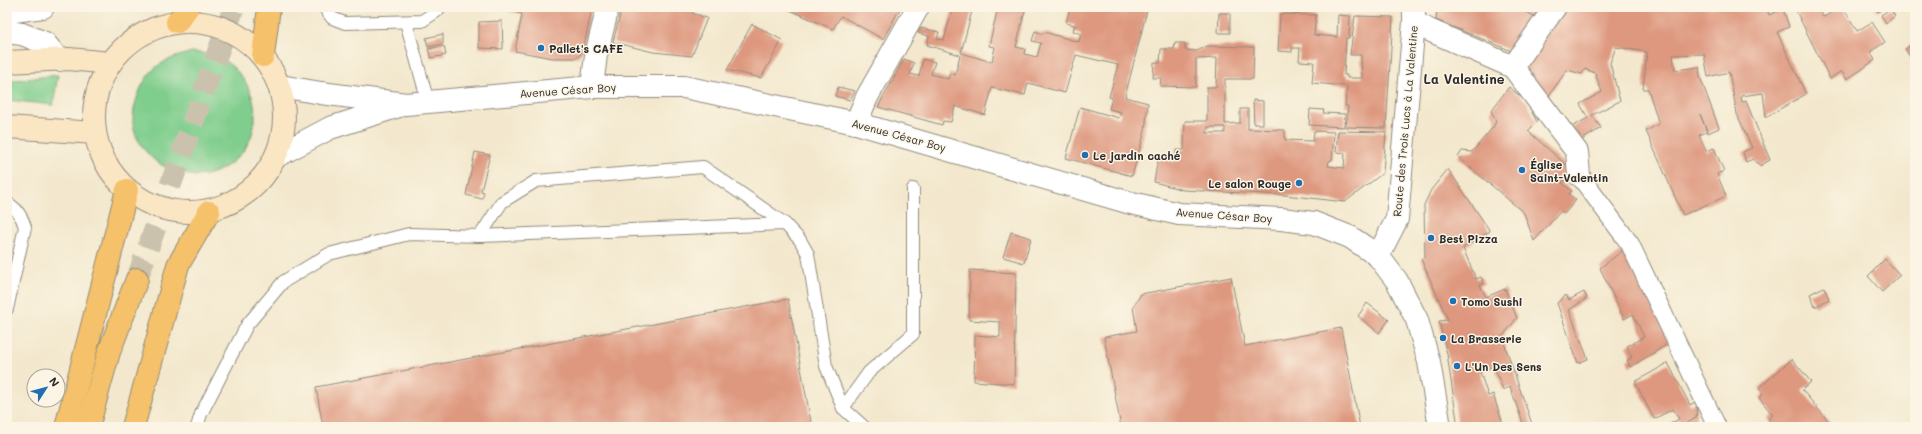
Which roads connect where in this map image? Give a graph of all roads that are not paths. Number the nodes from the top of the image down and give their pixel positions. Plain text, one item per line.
1 (43, 7) edge
2 (268, 7) edge
3 (324, 7) edge
4 (608, 7) edge
5 (918, 7) edge
6 (1555, 7) edge
7 (438, 8) edge
8 (7, 12) edge
9 (183, 15) edge
10 (1414, 15) edge
11 (406, 22) junction
12 (7, 32) edge
13 (263, 56) junction
14 (59, 60) junction
15 (7, 62) edge
16 (110, 63) junction
17 (1513, 68) junction
18 (280, 86) junction
19 (592, 86) junction
20 (428, 102) junction
21 (406, 104) junction
22 (856, 123) junction
23 (7, 127) edge
24 (95, 133) junction
25 (277, 156) junction
26 (1579, 175) joint
27 (913, 188) dead end
28 (126, 190) junction
29 (7, 203) edge
30 (209, 212) junction
31 (785, 224) junction
32 (480, 236) junction
33 (1378, 256) junction
34 (7, 308) edge
35 (842, 408) junction
36 (66, 427) edge
37 (88, 427) edge
38 (104, 427) edge
39 (133, 427) edge
40 (197, 427) edge
41 (864, 427) edge
42 (1440, 427) edge
43 (1717, 427) edge

1 - 8 street
2 - 13 main road
3 - 11 lane
4 - 19 street
5 - 22 street
6 - 17 street
7 - 11 lane
9 - 13 main road
9 - 16 main road
10 - 17 street
10 - 33 street, Route des Trois Lucs à La Valentine
11 - 20 lane
12 - 14 street
13 - 18 main road
14 - 15 main road
14 - 16 main road
16 - 24 main road
17 - 26 street
18 - 21 street, Avenue César Boy
18 - 25 main road
19 - 20 street, Avenue César Boy
19 - 22 street, Avenue César Boy
20 - 21 street, Avenue César Boy
21 - 25 street, Avenue César Boy
22 - 33 street, Avenue César Boy
23 - 24 main road
24 - 28 main road
25 - 30 main road
26 - 43 street
27 - 35 lane
28 - 30 main road
28 - 36 main road
29 - 34 lane
30 - 39 main road
31 - 32 lane
31 - 32 lane
31 - 35 lane
32 - 40 lane
33 - 42 street, Avenue César Boy
35 - 41 lane
37 - 38 main road

